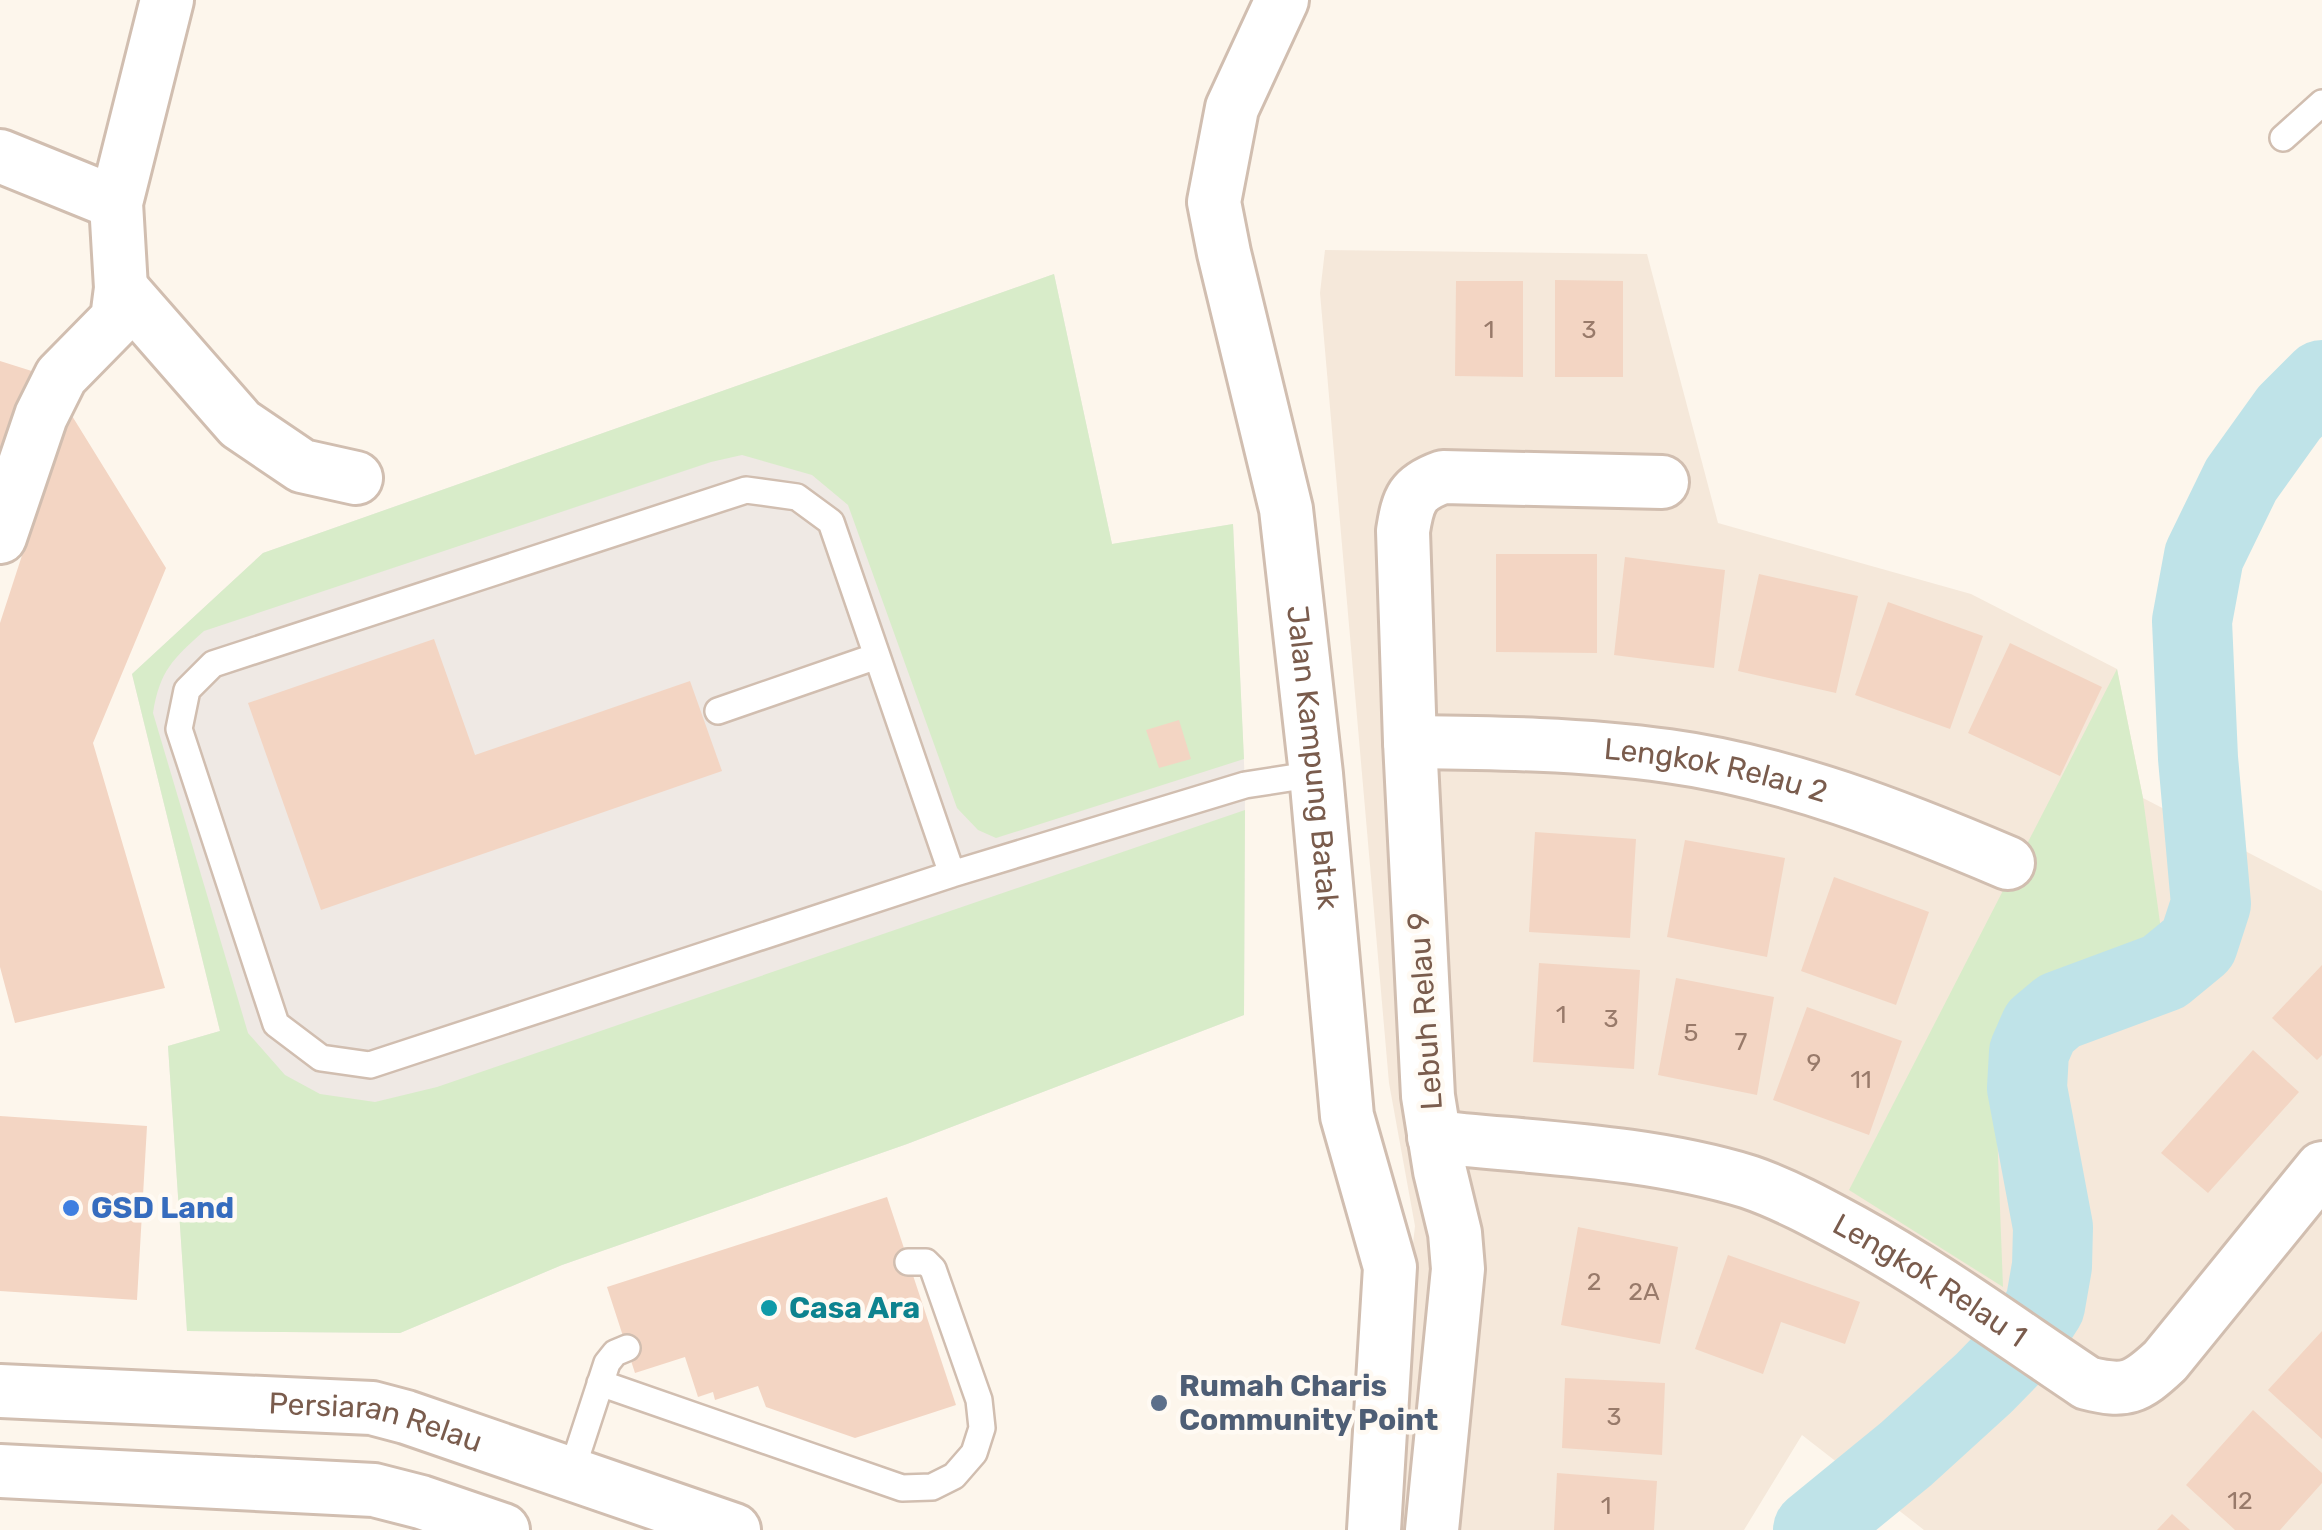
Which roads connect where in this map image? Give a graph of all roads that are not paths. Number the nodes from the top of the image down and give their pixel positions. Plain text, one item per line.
1 (167, 0) edge
2 (1282, 0) edge
3 (2322, 103) edge
4 (2283, 138) dead end
5 (0, 156) edge
6 (116, 203) junction
7 (120, 288) junction
8 (356, 478) dead end
9 (1662, 482) dead end
10 (0, 538) edge
11 (877, 656) junction
12 (718, 712) dead end
13 (1410, 742) junction
14 (1316, 774) junction
15 (2008, 863) dead end
16 (952, 874) junction
17 (1434, 1137) junction
18 (2322, 1168) edge
19 (908, 1262) dead end
20 (627, 1348) dead end
21 (600, 1383) junction
22 (0, 1391) edge
23 (0, 1471) edge
24 (571, 1473) junction
25 (503, 1530) edge
26 (734, 1530) edge
27 (1374, 1530) edge
28 (1432, 1530) edge

1 - 6 street
2 - 14 street, Jalan Kampung Batak
3 - 4 lane
5 - 6 street
6 - 7 street
7 - 8 street
7 - 10 street
9 - 13 street, Lebuh Relau 9
11 - 12 lane
11 - 16 lane
11 - 16 lane
13 - 15 street, Lengkok Relau 2
13 - 17 street, Lebuh Relau 9
14 - 16 lane
14 - 27 street, Jalan Kampung Batak
17 - 18 street, Lengkok Relau 1
17 - 28 street, Lebuh Relau 9
19 - 21 lane
20 - 21 lane
21 - 24 lane
22 - 24 street, Persiaran Relau
23 - 25 street
24 - 26 street, Persiaran Relau

